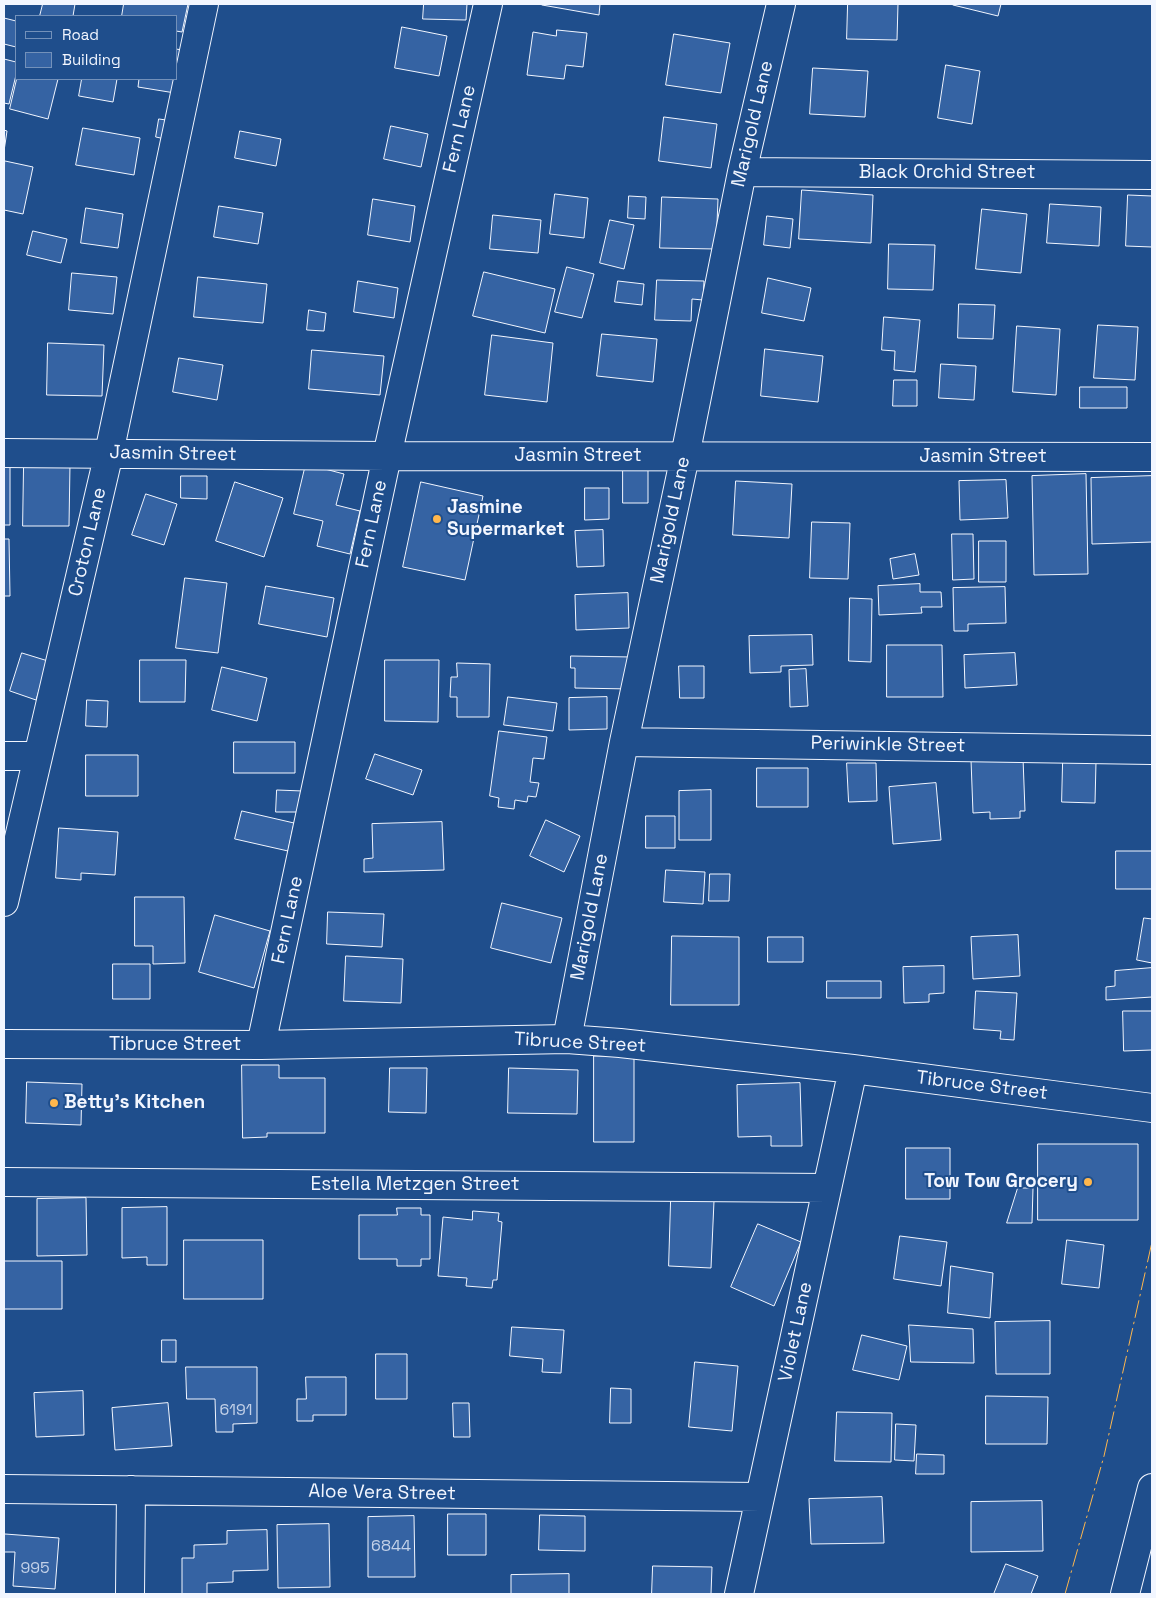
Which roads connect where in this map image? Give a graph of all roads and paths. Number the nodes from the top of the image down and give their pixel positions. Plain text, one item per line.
1 (204, 4) edge
2 (488, 4) edge
3 (781, 4) edge
4 (742, 172) junction
5 (1152, 174) edge
6 (4, 453) edge
7 (109, 453) junction
8 (387, 456) junction
9 (685, 456) junction
10 (1152, 456) edge
11 (624, 742) junction
12 (1152, 750) edge
13 (4, 756) edge
14 (37, 756) junction
15 (4, 902) edge
16 (567, 1038) junction
17 (4, 1044) edge
18 (261, 1045) junction
19 (853, 1069) junction
20 (1152, 1108) edge
21 (4, 1182) edge
22 (827, 1188) junction
23 (1152, 1488) edge
24 (4, 1489) edge
25 (131, 1490) junction
26 (760, 1497) junction
27 (130, 1594) edge
28 (738, 1594) edge
29 (1125, 1594) edge

1 - 7 street, Croton Lane
2 - 8 street, Fern Lane
3 - 4 street, Marigold Lane
4 - 5 street, Black Orchid Street
4 - 9 street, Marigold Lane
6 - 7 street, Jasmin Street
7 - 8 street, Jasmin Street
7 - 14 street, Croton Lane
8 - 9 street, Jasmin Street
8 - 18 street, Fern Lane
9 - 10 street, Jasmin Street
9 - 11 street, Marigold Lane
11 - 12 street, Periwinkle Street
11 - 16 street, Marigold Lane
13 - 14 street
14 - 15 street, Croton Lane
16 - 18 street, Tibruce Street
16 - 19 street, Tibruce Street
17 - 18 street, Tibruce Street
19 - 20 street, Tibruce Street
19 - 22 street, Violet Lane
21 - 22 street, Estella Metzgen Street
22 - 26 street, Violet Lane
23 - 29 street
24 - 25 street, Aloe Vera Street
25 - 26 street, Aloe Vera Street
25 - 27 street
26 - 28 street, Violet Lane

